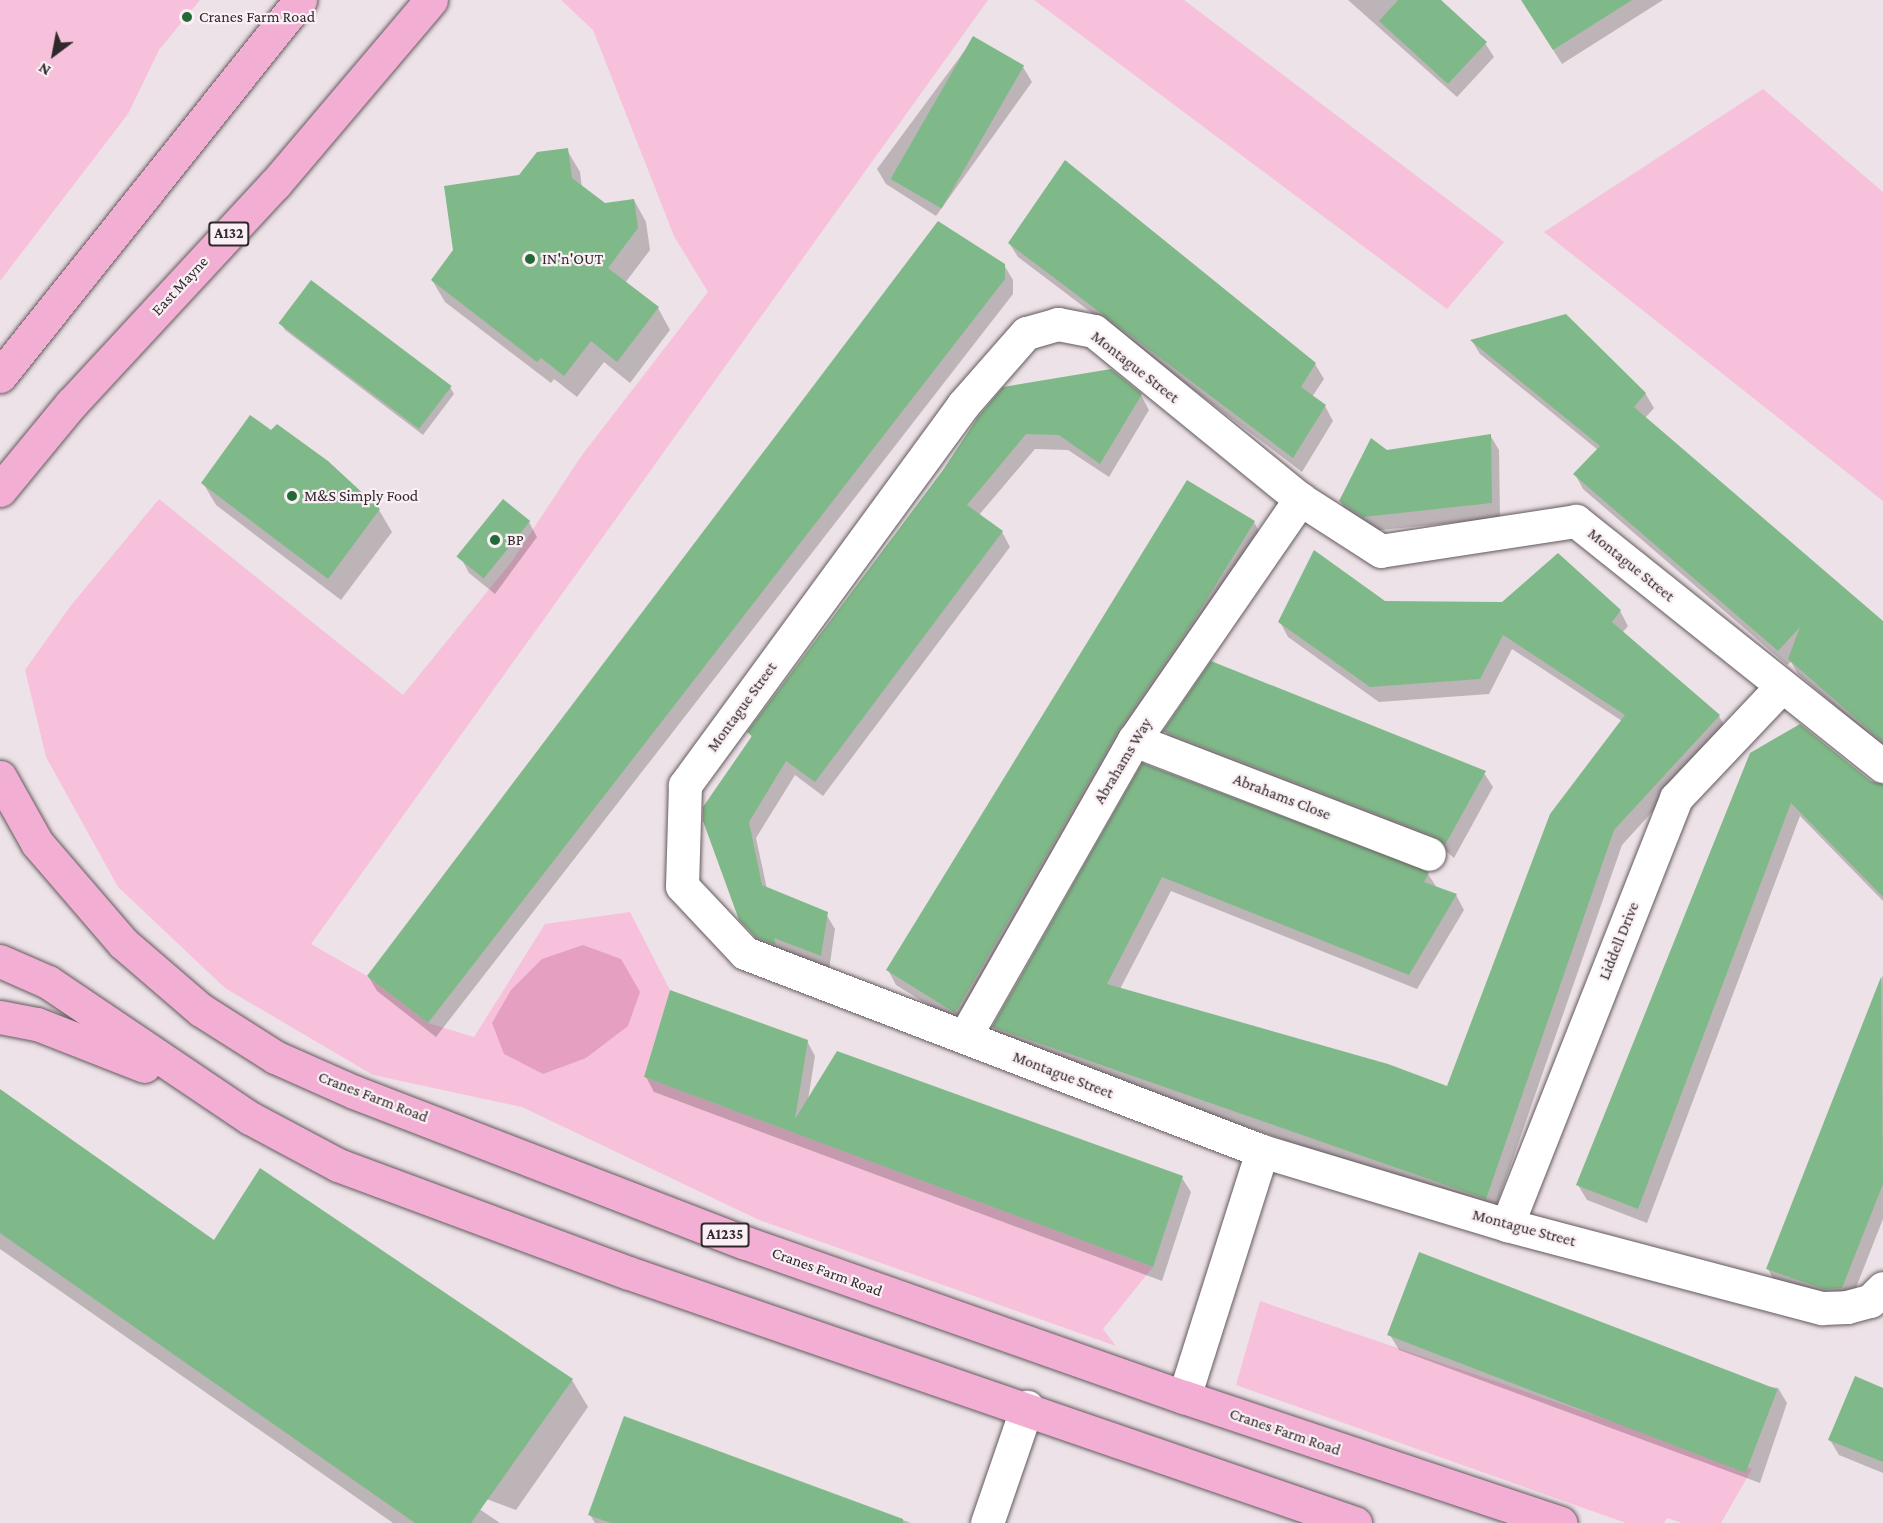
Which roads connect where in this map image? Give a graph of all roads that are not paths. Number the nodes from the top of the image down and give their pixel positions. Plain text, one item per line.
1 (300, 0) edge
2 (431, 0) edge
3 (0, 376) edge
4 (0, 490) edge
5 (1300, 499) junction
6 (1780, 687) junction
7 (1134, 740) junction
8 (1883, 766) edge
9 (0, 777) edge
10 (1430, 854) dead end
11 (0, 961) edge
12 (0, 1017) edge
13 (965, 1036) junction
14 (250, 1118) junction
15 (1262, 1151) junction
16 (1507, 1225) junction
17 (1883, 1288) edge
18 (1184, 1397) junction
19 (1027, 1407) junction
20 (987, 1523) edge
21 (1355, 1523) edge
22 (1560, 1523) edge

1 - 3 main road
2 - 4 main road, East Mayne / A132
5 - 6 street, Montague Street
5 - 7 street, Abrahams Way
5 - 13 street, Montague Street
6 - 8 street, Montague Street
6 - 16 street, Liddell Drive
7 - 10 street, Abrahams Close
7 - 13 street, Abrahams Way
9 - 18 main road, Cranes Farm Road / A1235
11 - 14 main road
12 - 14 main road
13 - 15 street, Montague Street
14 - 19 main road
15 - 16 street, Montague Street
15 - 18 street
16 - 17 street, Montague Street
18 - 22 main road, Cranes Farm Road / A1235
19 - 20 street
19 - 21 main road

